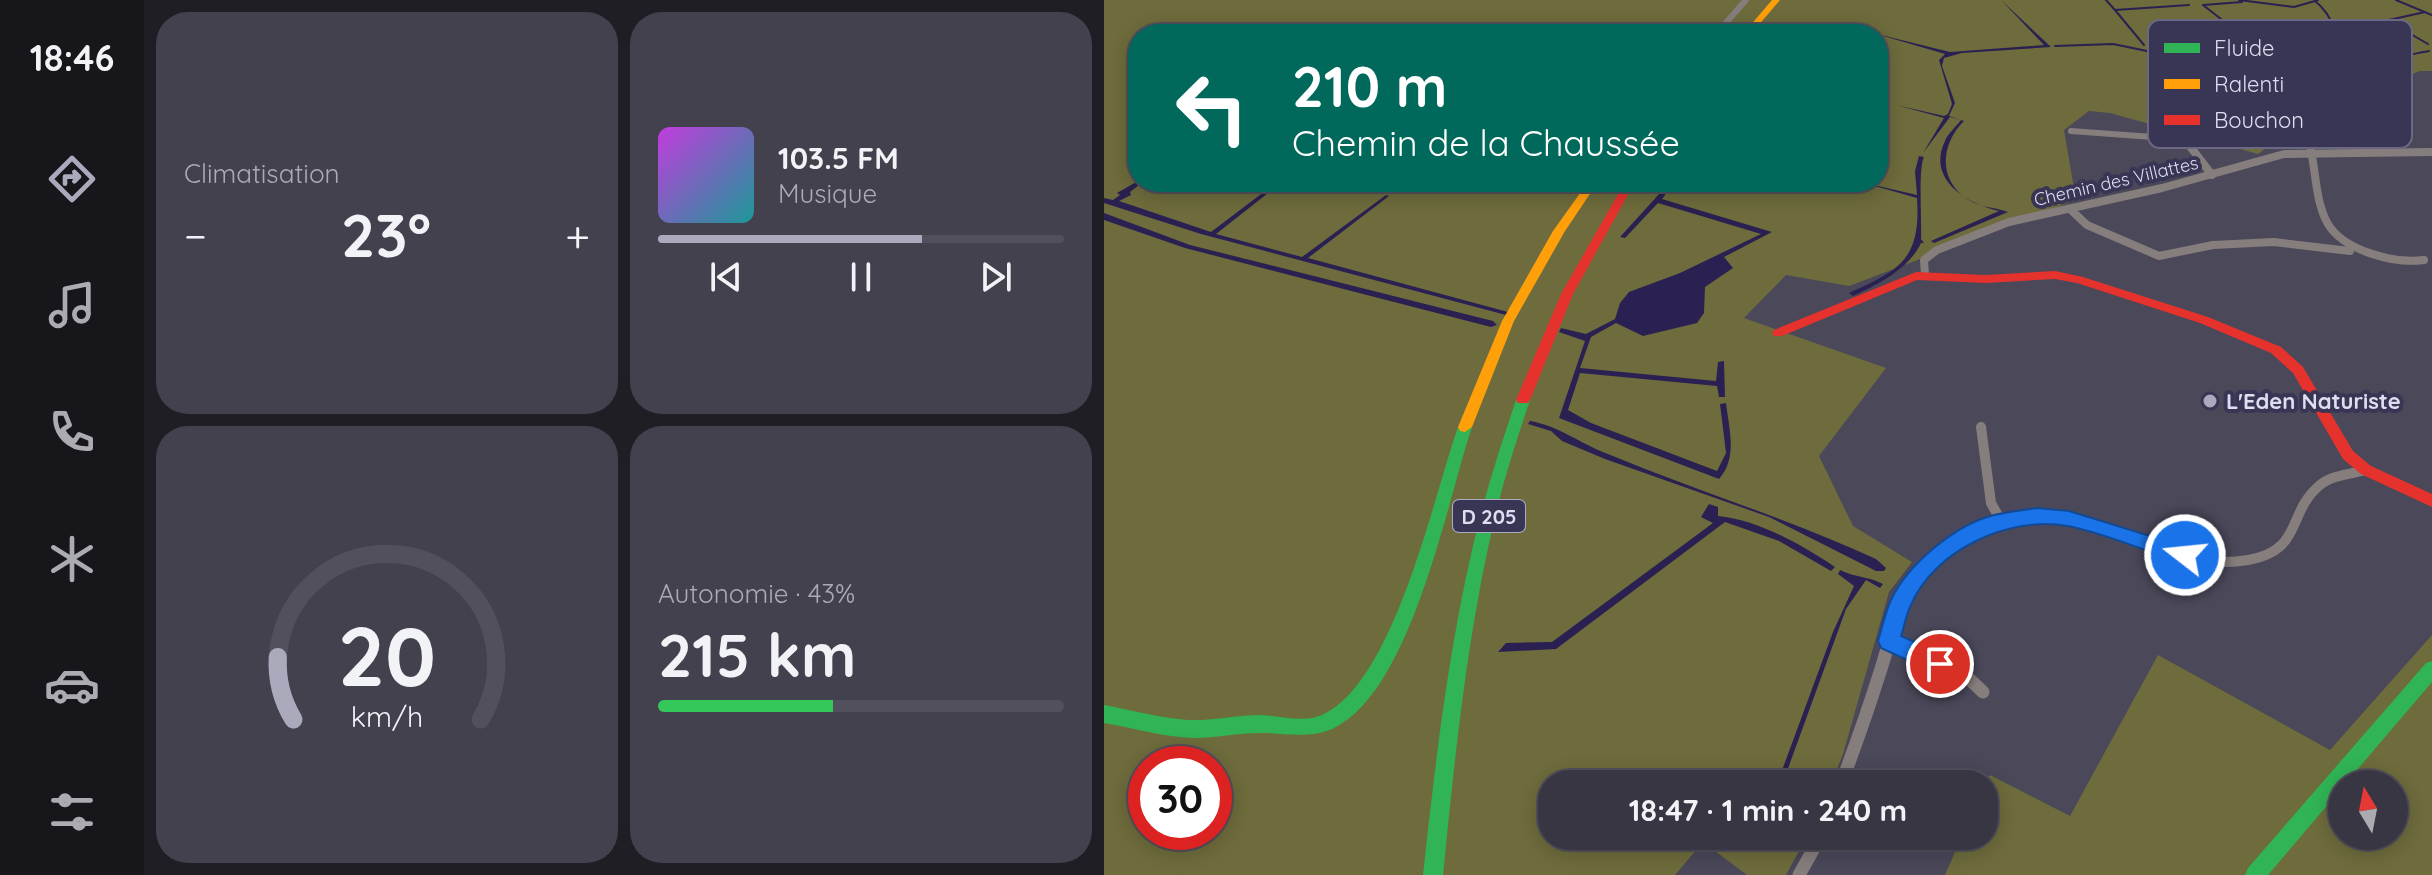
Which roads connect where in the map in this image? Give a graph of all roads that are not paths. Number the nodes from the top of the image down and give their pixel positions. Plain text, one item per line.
1 (1746, 0) edge
2 (1772, 4) edge
3 (1725, 24) edge
4 (1755, 24) edge
5 (2071, 131) dead end
6 (2148, 137) edge
7 (2193, 148) edge
8 (2311, 151) junction
9 (2429, 152) edge
10 (2432, 162) edge
11 (2212, 175) junction
12 (1586, 192) edge
13 (1624, 192) edge
14 (2072, 211) junction
15 (2350, 251) dead end
16 (2424, 260) dead end
17 (1925, 275) junction
18 (1778, 333) dead end
19 (1981, 427) dead end
20 (2366, 470) junction
21 (2432, 501) edge
22 (2001, 521) junction
23 (1889, 641) junction
24 (2432, 669) edge
25 (1983, 692) dead end
26 (1104, 714) edge
27 (1846, 770) edge
28 (1813, 850) edge
29 (1433, 875) edge
30 (1799, 875) edge
31 (2255, 875) edge

1 - 3 street
2 - 4 street
5 - 6 street
7 - 11 street
8 - 9 street, Chemin des Villattes
8 - 11 street, Chemin des Villattes
8 - 16 street
9 - 10 street
11 - 14 street, Chemin des Villattes
12 - 26 street
13 - 29 street, D 205
14 - 15 street
14 - 17 street, Chemin des Villattes
17 - 18 street
17 - 20 street
19 - 22 street
20 - 21 street
20 - 22 street
22 - 23 street
23 - 25 street
23 - 27 street
24 - 31 street
28 - 30 street

